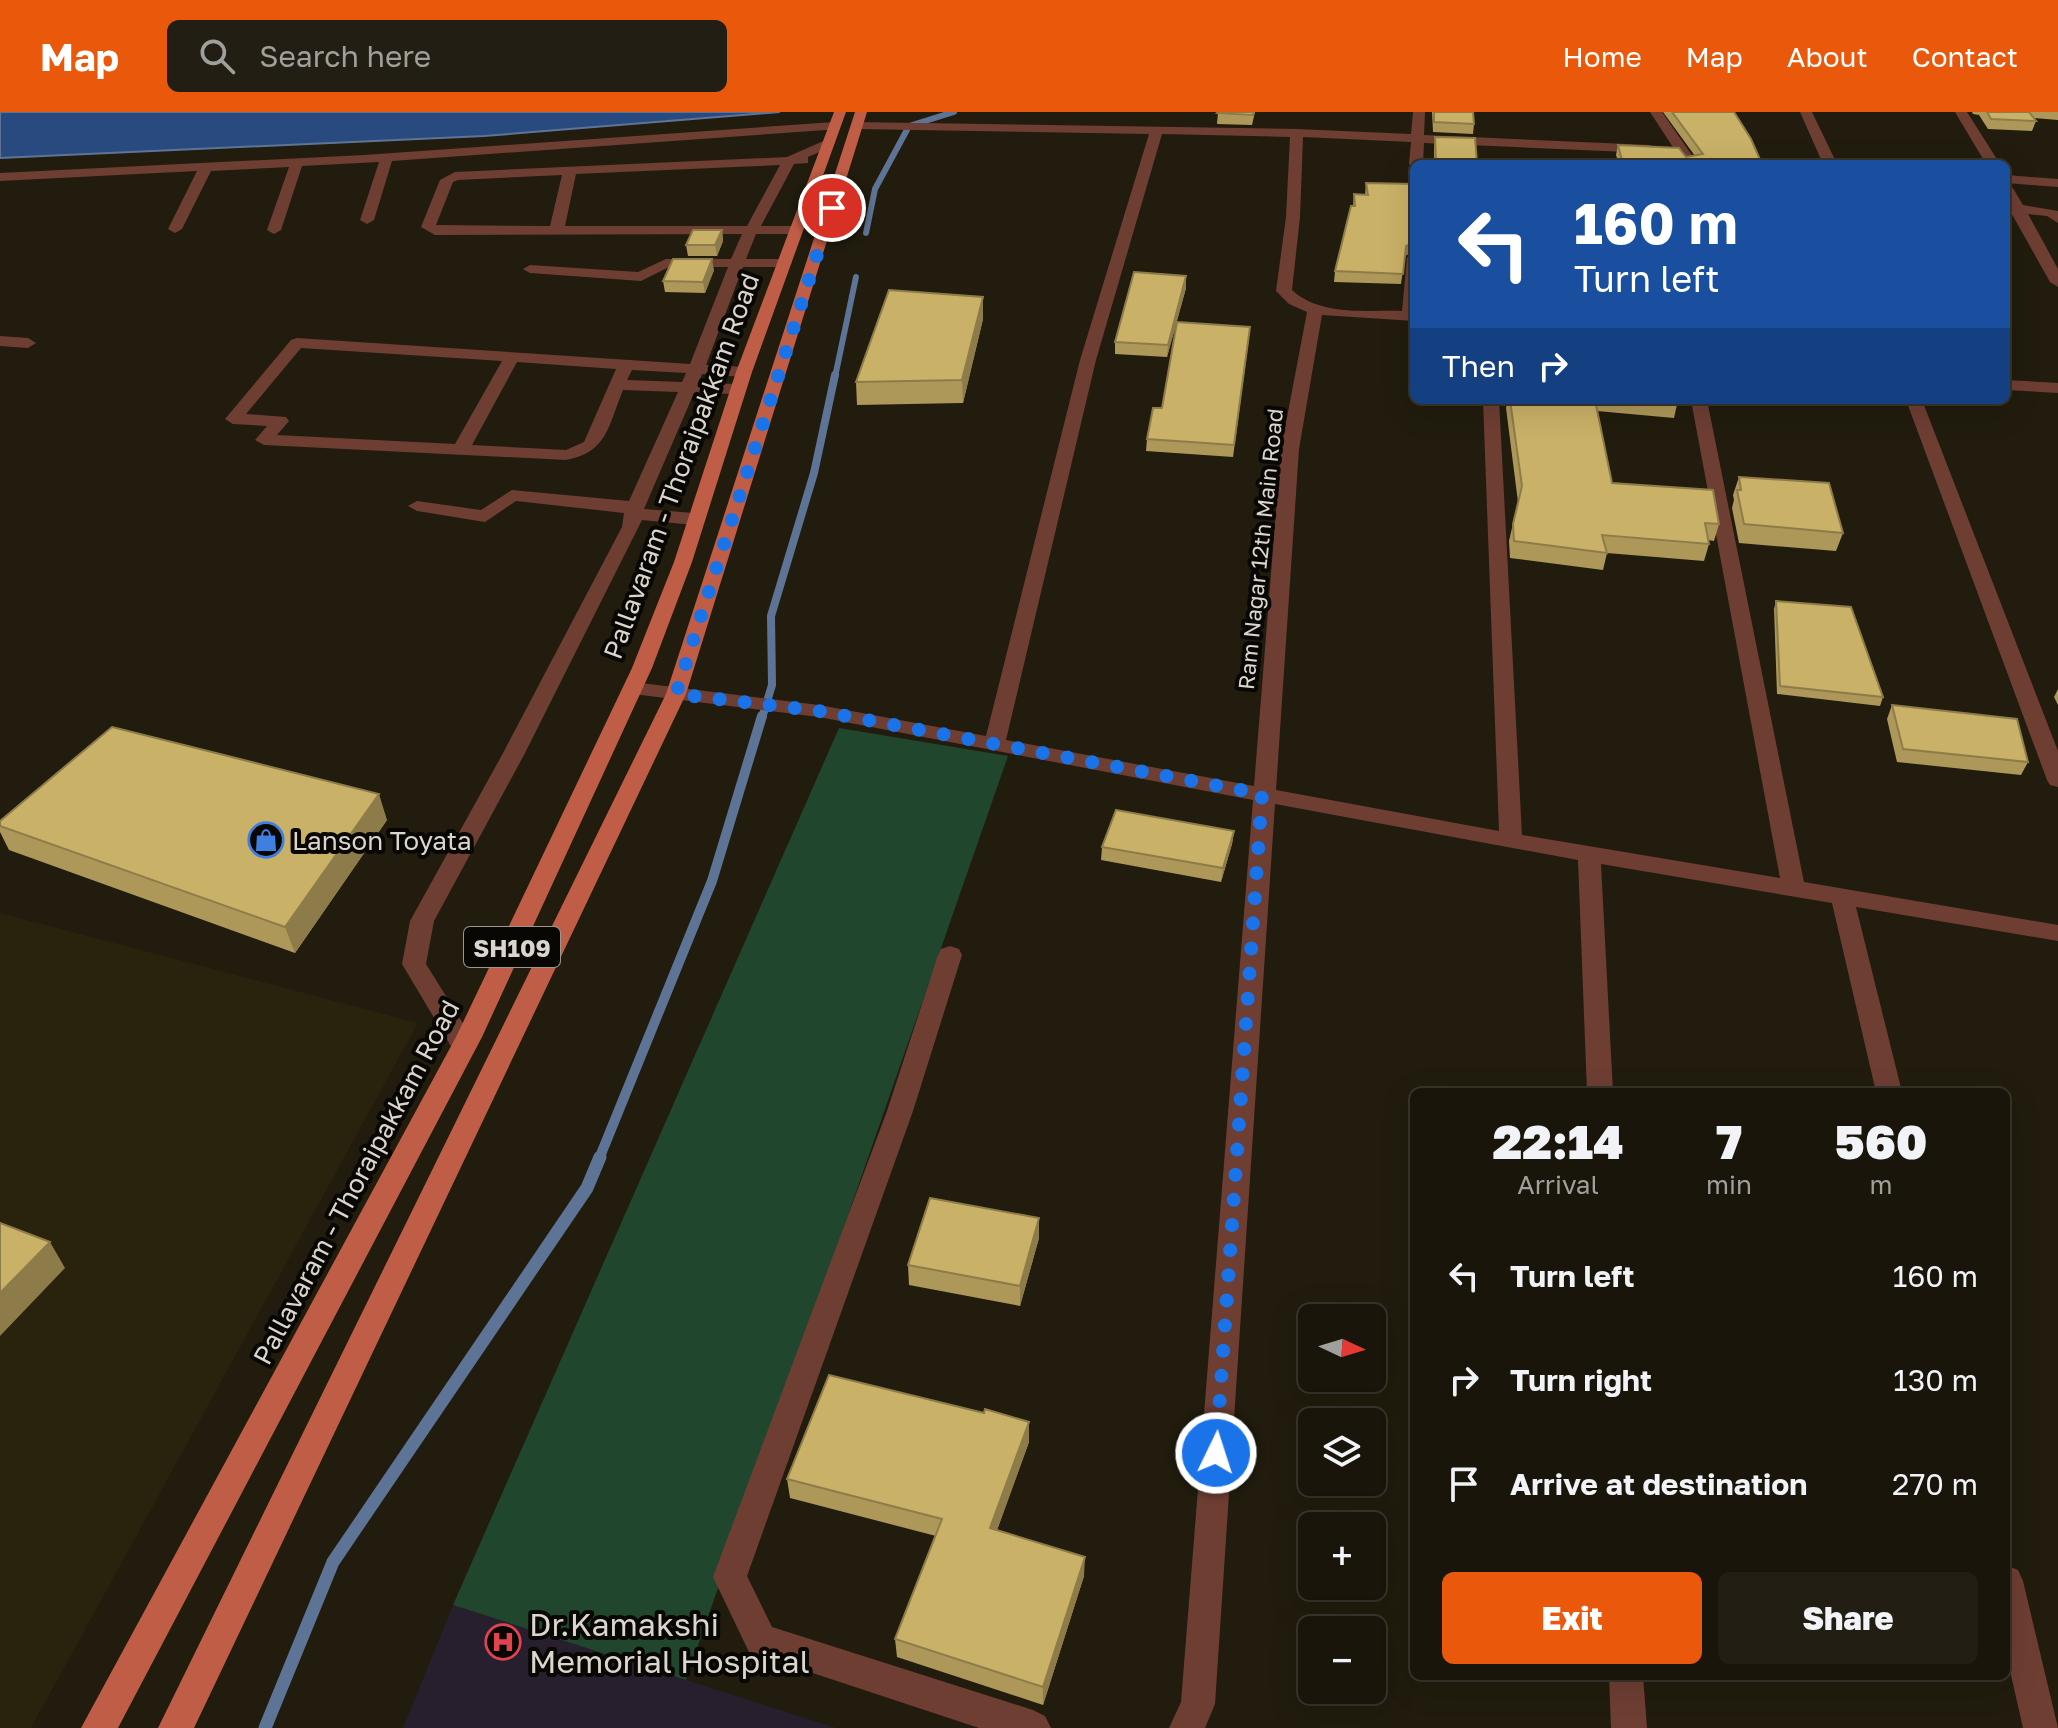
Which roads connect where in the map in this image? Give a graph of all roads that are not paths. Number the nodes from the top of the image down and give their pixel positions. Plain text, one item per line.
1 (1419, 112) edge
2 (1656, 112) edge
3 (1806, 112) edge
4 (1961, 112) edge
5 (841, 129) edge
6 (1157, 130) junction
7 (1297, 133) junction
8 (1415, 138) junction
9 (1551, 144) junction
10 (1680, 151) junction
11 (387, 157) junction
12 (1416, 160) edge
13 (1552, 160) edge
14 (1688, 160) edge
15 (1828, 160) edge
16 (1991, 160) edge
17 (789, 161) junction
18 (297, 162) junction
19 (206, 167) junction
20 (570, 170) junction
21 (0, 177) edge
22 (2010, 179) edge
23 (2058, 183) edge
24 (2010, 196) edge
25 (2016, 209) junction
26 (2058, 219) edge
27 (367, 220) dead end
28 (175, 229) dead end
29 (557, 229) junction
30 (274, 230) dead end
31 (753, 230) junction
32 (796, 230) junction
33 (737, 263) junction
34 (785, 263) junction
35 (530, 269) dead end
36 (2058, 282) edge
37 (1315, 310) junction
38 (1410, 316) edge
39 (0, 341) edge
40 (28, 343) dead end
41 (511, 359) junction
42 (625, 366) junction
43 (692, 379) junction
44 (741, 381) junction
45 (617, 385) junction
46 (2010, 385) edge
47 (2058, 388) edge
48 (1491, 404) edge
49 (1700, 404) edge
50 (1916, 404) edge
51 (461, 449) junction
52 (417, 506) dead end
53 (634, 511) junction
54 (694, 519) junction
55 (633, 688) junction
56 (676, 694) junction
57 (994, 745) junction
58 (2058, 780) edge
59 (1262, 794) junction
60 (1511, 841) junction
61 (1589, 854) junction
62 (1794, 889) junction
63 (1842, 897) junction
64 (2058, 933) edge
65 (950, 955) dead end
66 (464, 1046) junction
67 (1600, 1088) edge
68 (1888, 1088) edge
69 (2010, 1598) edge
70 (1626, 1680) edge
71 (99, 1728) edge
72 (176, 1728) edge
73 (1033, 1728) edge
74 (1187, 1728) edge
75 (1629, 1728) edge
76 (2041, 1728) edge

1 - 8 street
2 - 10 street
3 - 15 street
4 - 16 street
5 - 6 street
5 - 11 street
5 - 17 street
5 - 32 main road, Pallavaram - Thoraipakkam Road / SH109
5 - 56 main road, SH109
6 - 7 street
6 - 57 street
7 - 8 street
7 - 37 street
8 - 9 street
8 - 12 street
9 - 10 street
9 - 13 street
10 - 14 street
11 - 18 street
11 - 27 street
17 - 20 street
17 - 31 street
18 - 19 street
18 - 30 street
19 - 21 street
19 - 28 street
20 - 29 street
20 - 29 street
22 - 23 street
24 - 25 street
25 - 26 street
25 - 36 street
29 - 31 street
31 - 32 street
31 - 33 street
32 - 34 main road, Pallavaram - Thoraipakkam Road / SH109
33 - 34 street
33 - 35 street
33 - 43 street
34 - 44 main road, Pallavaram - Thoraipakkam Road / SH109
37 - 38 street
37 - 59 street, Ram Nagar 12th Main Road
39 - 40 street
41 - 42 street
41 - 51 street
41 - 51 street
42 - 43 street
42 - 45 street
43 - 44 street
43 - 45 street
43 - 53 street
44 - 54 main road, Pallavaram - Thoraipakkam Road / SH109
45 - 51 street
46 - 47 street
48 - 60 street
49 - 62 street
50 - 58 street
52 - 53 street
53 - 54 street
53 - 66 street
54 - 55 main road, Pallavaram - Thoraipakkam Road / SH109
55 - 56 street
55 - 66 main road, Pallavaram - Thoraipakkam Road / SH109
56 - 57 street
56 - 72 main road, SH109
57 - 59 street
59 - 60 street
59 - 74 street, Ram Nagar 12th Main Road
60 - 61 street
61 - 62 street
61 - 67 street
62 - 63 street
63 - 64 street
63 - 68 street
65 - 73 street
66 - 71 main road, Pallavaram - Thoraipakkam Road / SH109
69 - 76 street
70 - 75 street

